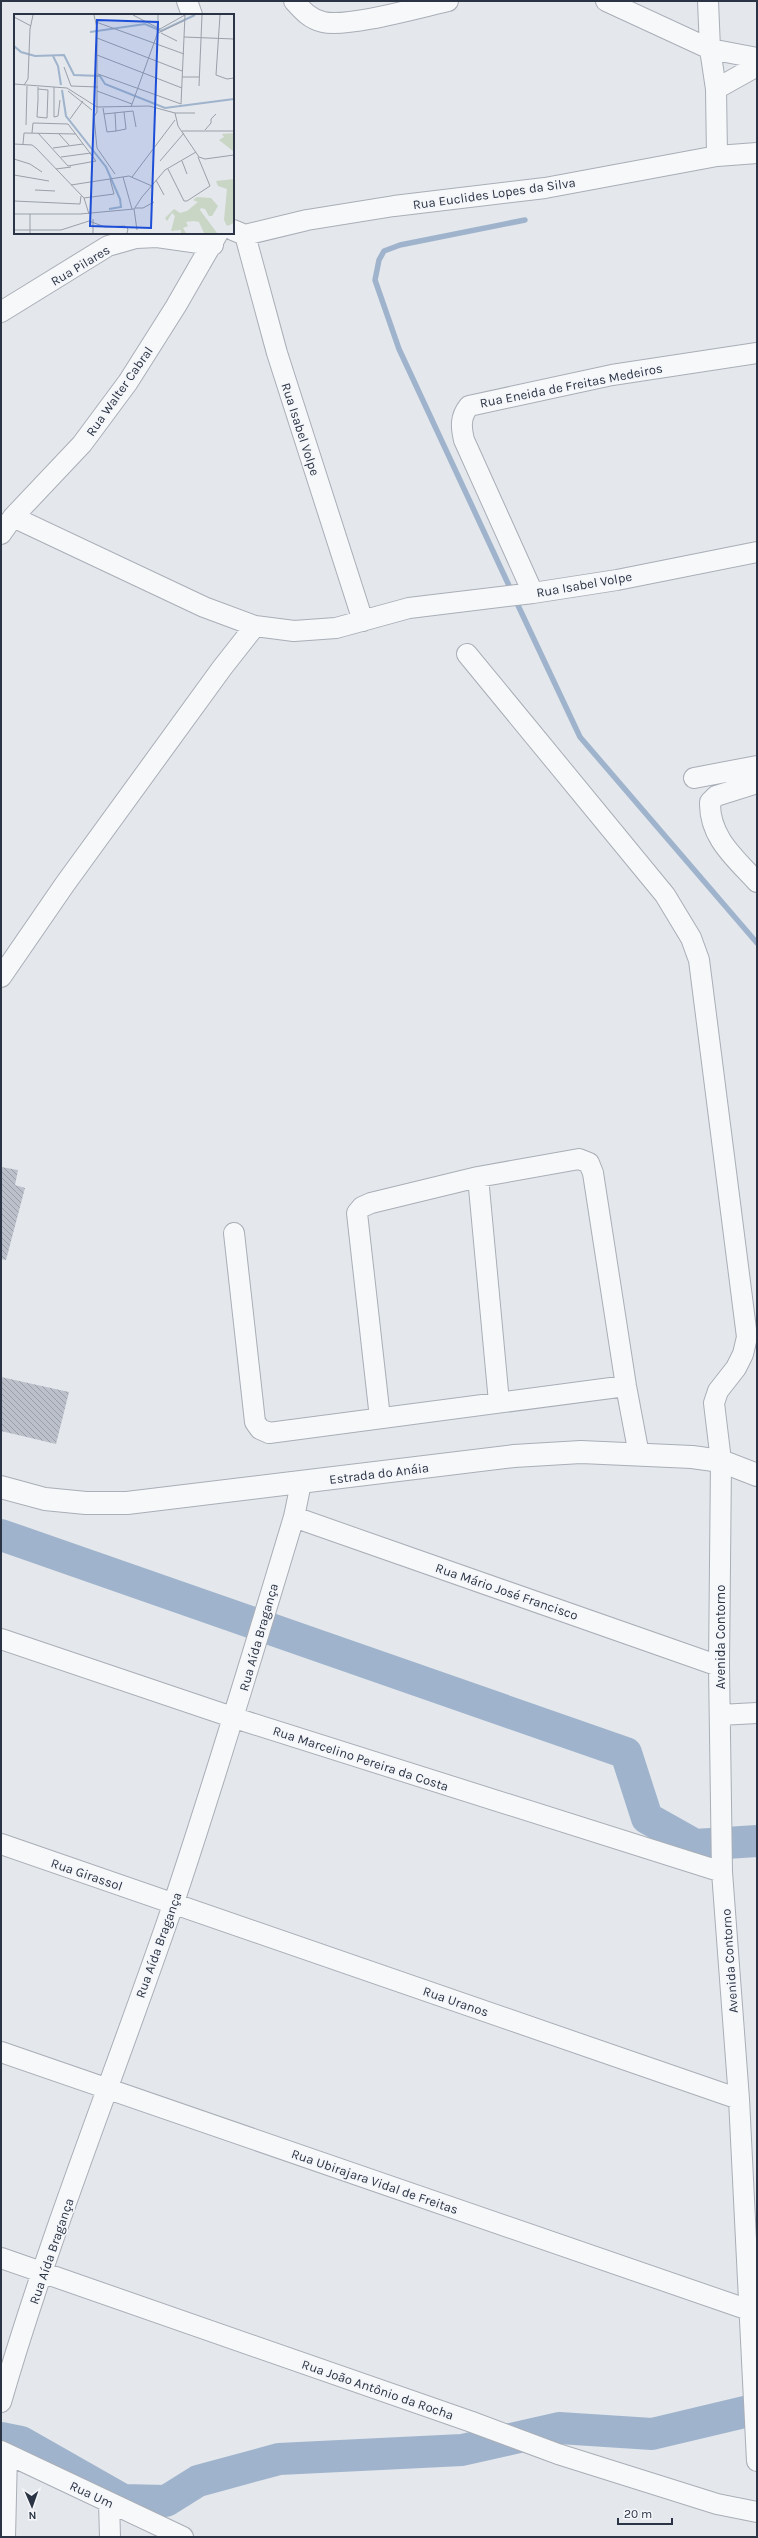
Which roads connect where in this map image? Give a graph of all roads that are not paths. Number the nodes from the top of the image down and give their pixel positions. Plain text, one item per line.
1 (187, 1) edge
2 (294, 1) edge
3 (448, 1) edge
4 (606, 1) edge
5 (708, 1) edge
6 (192, 14) edge
7 (710, 49) junction
8 (757, 58) edge
9 (757, 66) edge
10 (716, 89) junction
11 (757, 153) edge
12 (717, 156) junction
13 (239, 232) edge
14 (216, 239) edge
15 (1, 312) edge
16 (757, 353) edge
17 (13, 517) junction
18 (1, 534) edge
19 (757, 552) edge
20 (533, 593) junction
21 (363, 621) junction
22 (255, 626) junction
23 (467, 654) dead end
24 (757, 766) edge
25 (694, 778) dead end
26 (757, 783) edge
27 (757, 882) edge
28 (1, 977) edge
29 (478, 1177) junction
30 (234, 1233) dead end
31 (626, 1386) junction
32 (499, 1402) junction
33 (380, 1418) junction
34 (639, 1455) junction
35 (721, 1461) junction
36 (757, 1475) edge
37 (301, 1483) junction
38 (1, 1487) edge
39 (294, 1517) junction
40 (1, 1640) edge
41 (719, 1666) junction
42 (757, 1713) edge
43 (720, 1715) junction
44 (235, 1718) junction
45 (1, 1844) edge
46 (722, 1869) junction
47 (173, 1904) junction
48 (1, 2052) edge
49 (106, 2088) junction
50 (739, 2099) junction
51 (1, 2258) edge
52 (43, 2273) junction
53 (749, 2310) junction
54 (1, 2402) edge
55 (4, 2453) edge
56 (757, 2461) edge
57 (109, 2502) junction
58 (757, 2512) edge
59 (5, 2537) edge
60 (110, 2537) edge
61 (183, 2537) edge

1 - 6 street
2 - 3 street
4 - 7 street
5 - 7 street
7 - 8 street
7 - 10 street
9 - 10 street
10 - 12 street
11 - 12 street, Rua Euclides Lopes da Silva
12 - 13 street, Rua Euclides Lopes da Silva
13 - 21 street, Rua Isabel Volpe
14 - 15 street, Rua Pilares
14 - 17 street, Rua Walter Cabral
16 - 20 street, Rua Eneida de Freitas Medeiros
17 - 18 street, Rua Walter Cabral
17 - 22 street, Rua Isabel Volpe
19 - 20 street, Rua Isabel Volpe
20 - 21 street, Rua Isabel Volpe
21 - 22 street, Rua Isabel Volpe
22 - 28 street
23 - 35 street, Avenida Contorno
24 - 25 street
26 - 27 street
29 - 31 street
29 - 32 street
29 - 33 street
30 - 33 street
31 - 32 street
31 - 34 street
32 - 33 street
34 - 35 street, Estrada do Anáia
34 - 37 street, Estrada do Anáia
35 - 36 street, Estrada do Anáia
35 - 41 street, Avenida Contorno
37 - 38 street, Estrada do Anáia
37 - 39 street, Rua Aída Bragança
39 - 41 street, Rua Mário José Francisco
39 - 44 street, Rua Aída Bragança
40 - 44 street, Rua Marcelino Pereira da Costa
41 - 43 street, Avenida Contorno
42 - 43 street
43 - 46 street, Avenida Contorno
44 - 46 street, Rua Marcelino Pereira da Costa
44 - 47 street, Rua Aída Bragança
45 - 47 street, Rua Girassol
46 - 50 street, Avenida Contorno
47 - 49 street, Rua Aída Bragança
47 - 50 street, Rua Uranos
48 - 49 street, Rua Ubirajara Vidal de Freitas
49 - 52 street, Rua Aída Bragança
49 - 53 street, Rua Ubirajara Vidal de Freitas
50 - 53 street, Avenida Contorno
51 - 52 street, Rua João Antônio da Rocha
52 - 54 street, Rua Aída Bragança
52 - 58 street, Rua João Antônio da Rocha
53 - 56 street, Avenida Contorno
55 - 57 street, Rua Um
55 - 59 street
57 - 60 street
57 - 61 street, Rua Um

